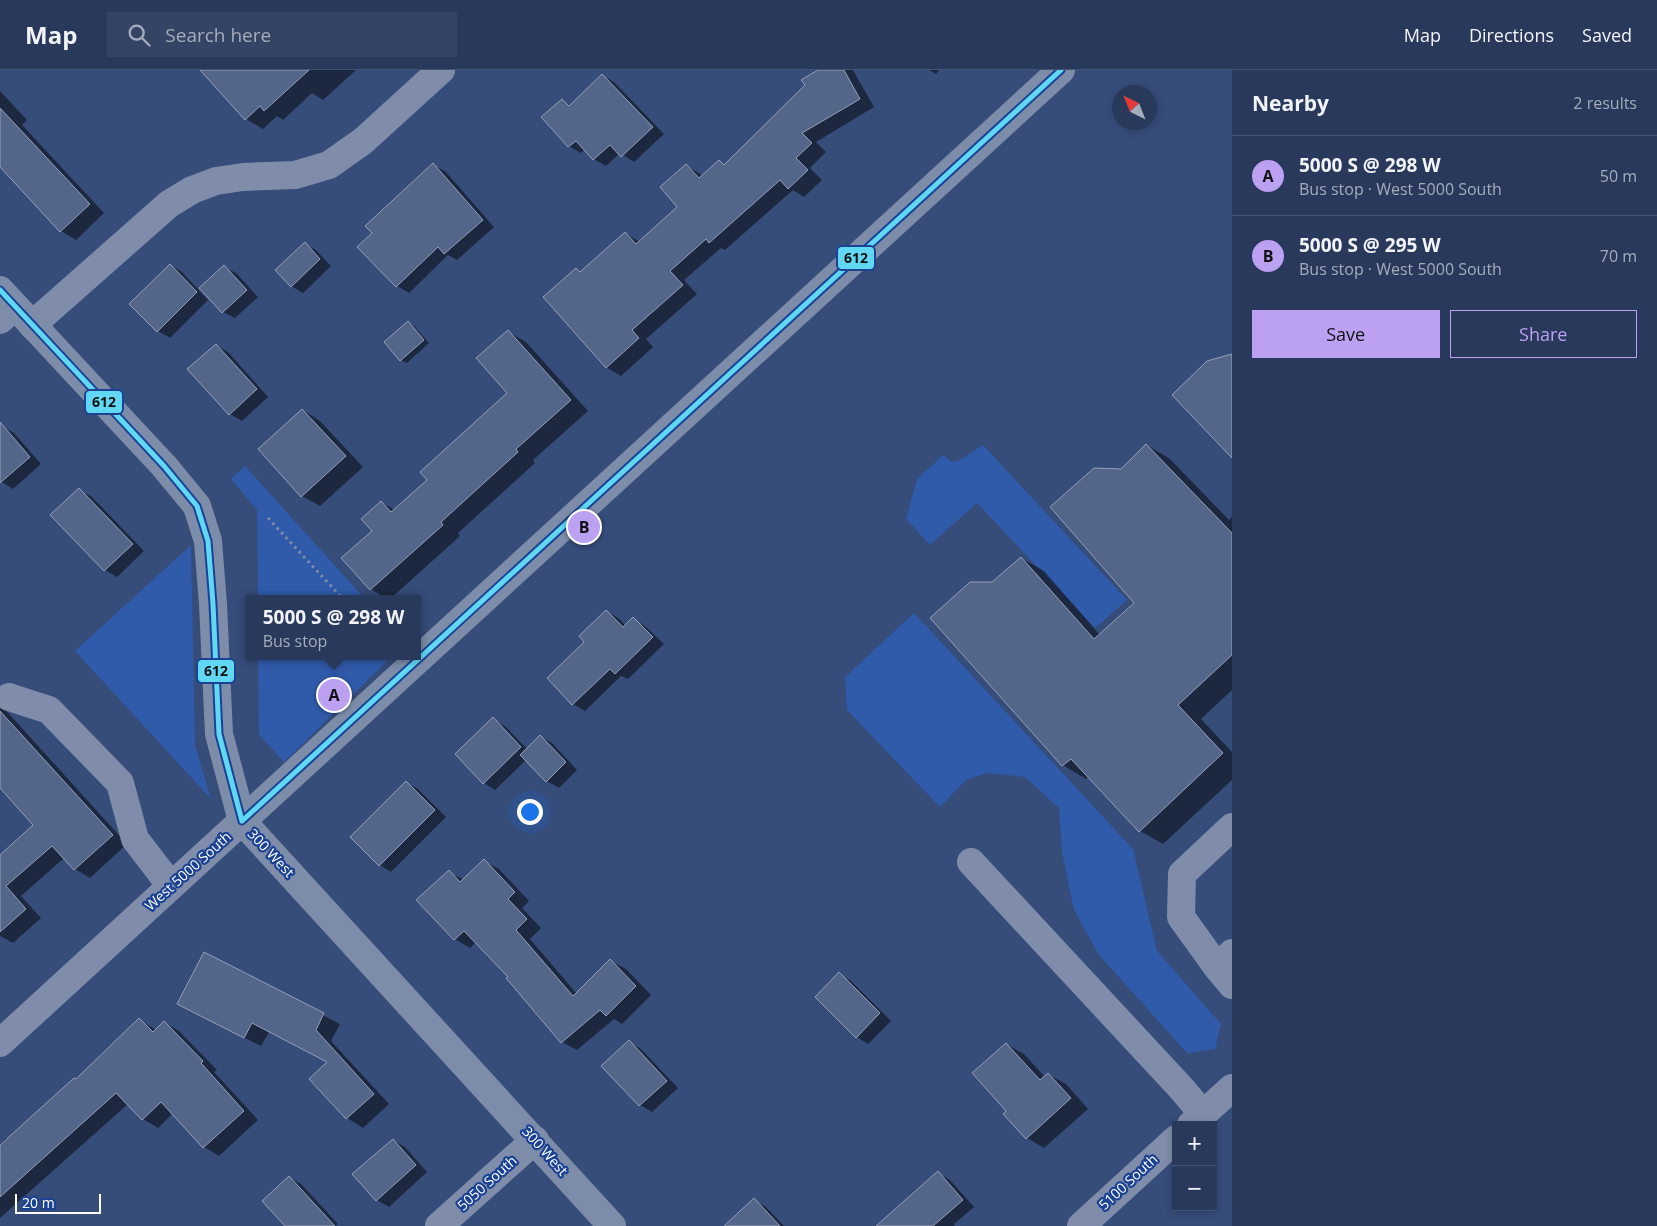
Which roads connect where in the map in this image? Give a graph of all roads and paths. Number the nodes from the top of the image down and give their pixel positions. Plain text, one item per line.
1 (441, 70) edge
2 (1061, 70) edge
3 (12, 311) edge
4 (268, 518) dead end
5 (339, 595) edge
6 (421, 657) edge
7 (418, 660) edge
8 (9, 697) dead end
9 (242, 821) junction
10 (1232, 828) edge
11 (970, 862) dead end
12 (171, 886) junction
13 (1227, 969) edge
14 (0, 1043) edge
15 (1232, 1088) edge
16 (1197, 1120) edge
17 (535, 1140) junction
18 (1172, 1143) edge
19 (439, 1226) edge
20 (612, 1226) edge
21 (1081, 1226) edge

1 - 3 street
2 - 6 main road, West 5000 South
3 - 9 main road, 300 West
4 - 5 path
7 - 9 main road, West 5000 South
8 - 12 street
9 - 12 street, West 5000 South
9 - 17 main road, 300 West
10 - 13 street
11 - 16 street
12 - 14 street, West 5000 South
15 - 16 street
17 - 19 street, 5050 South
17 - 20 main road, 300 West
18 - 21 street, 5100 South

